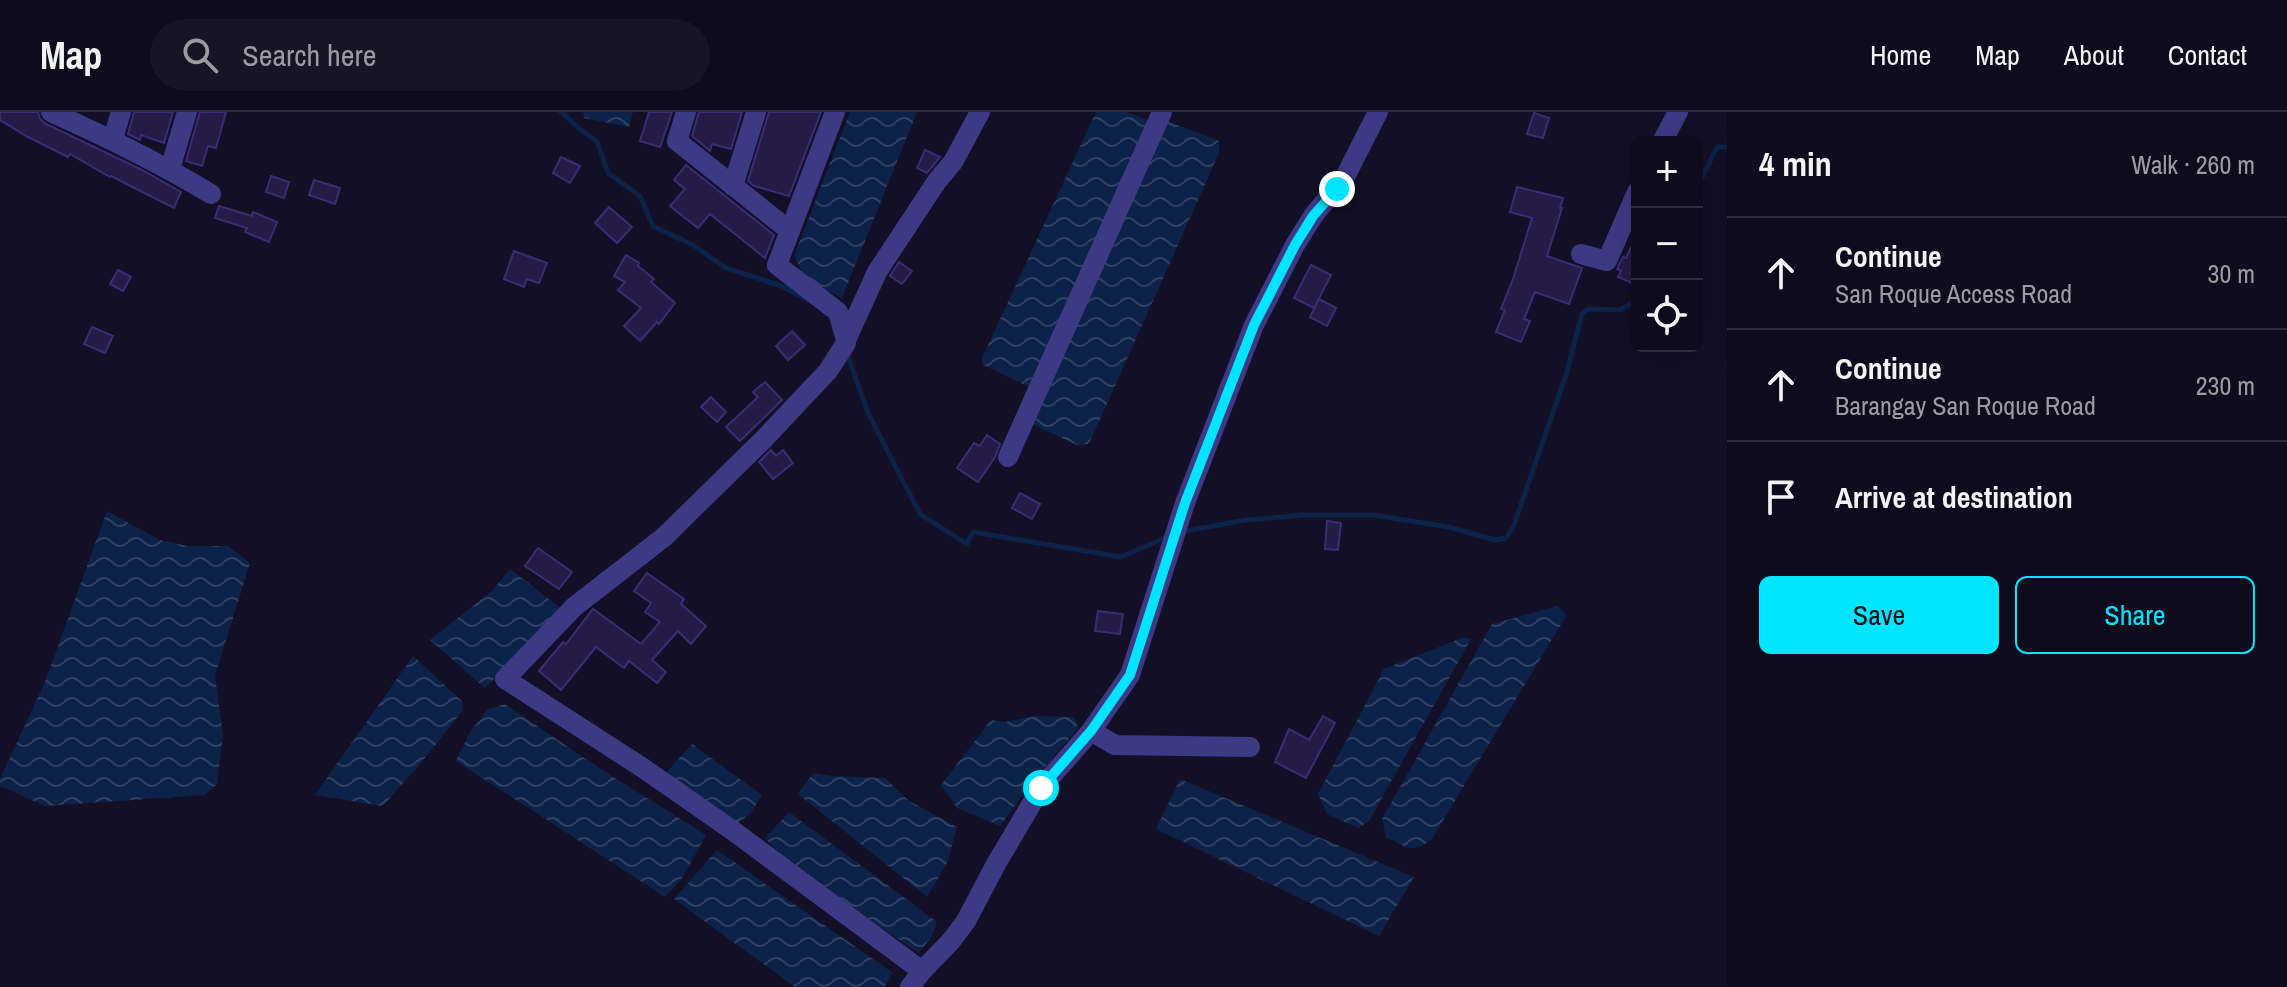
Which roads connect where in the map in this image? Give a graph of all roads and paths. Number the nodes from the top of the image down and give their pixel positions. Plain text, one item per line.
1 (51, 112) edge
2 (121, 112) edge
3 (187, 112) edge
4 (686, 112) edge
5 (756, 112) edge
6 (835, 112) edge
7 (980, 112) edge
8 (1162, 112) edge
9 (1378, 112) edge
10 (1678, 112) edge
11 (1665, 136) edge
12 (113, 139) junction
13 (170, 169) junction
14 (733, 186) junction
15 (211, 194) dead end
16 (1631, 206) edge
17 (790, 231) junction
18 (1581, 254) dead end
19 (846, 340) junction
20 (1008, 457) dead end
21 (1091, 731) junction
22 (1250, 747) dead end
23 (916, 979) edge

1 - 12 street
2 - 12 street
3 - 13 street
4 - 14 street
5 - 14 street
6 - 17 street
7 - 19 street
8 - 20 street
9 - 21 street
10 - 11 street
12 - 13 street
13 - 15 street
14 - 17 street
16 - 18 street
17 - 19 street
19 - 23 street
21 - 22 street
21 - 23 street

